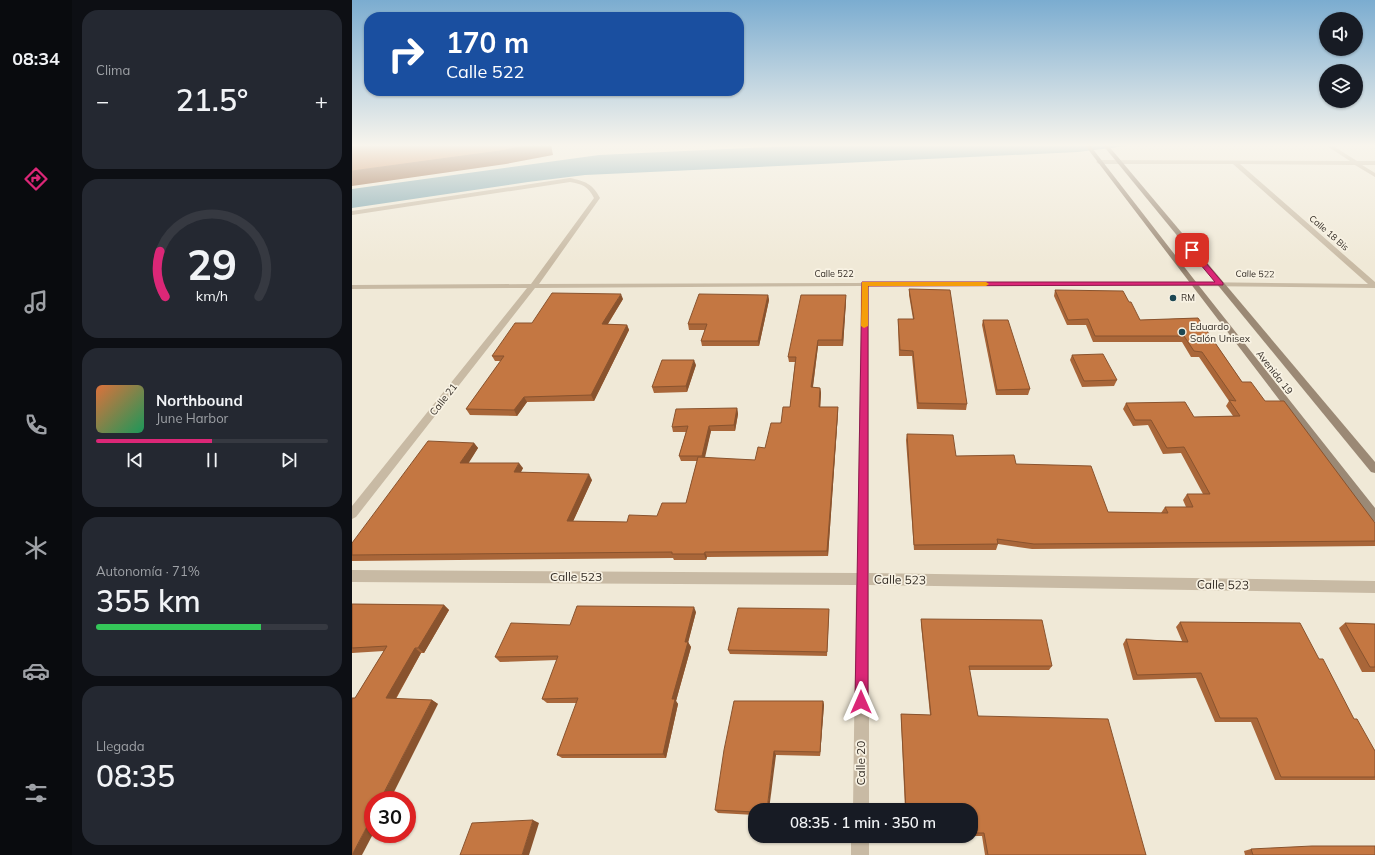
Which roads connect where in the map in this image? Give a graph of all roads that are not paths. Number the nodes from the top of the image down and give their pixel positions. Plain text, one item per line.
1 (544, 184) edge
2 (588, 184) edge
3 (1116, 184) edge
4 (1136, 184) edge
5 (1259, 184) edge
6 (352, 213) edge
7 (865, 284) junction
8 (1192, 284) junction
9 (1221, 284) junction
10 (534, 285) junction
11 (1375, 286) edge
12 (352, 287) edge
13 (1375, 469) edge
14 (352, 514) edge
15 (1375, 517) edge
16 (352, 576) edge
17 (862, 579) junction
18 (1375, 587) edge
19 (860, 803) edge
20 (860, 843) edge
21 (860, 855) edge

1 - 6 street, Calle 21
2 - 10 street, Calle 21
3 - 8 main road, Avenida 19
4 - 9 main road, Avenida 19
5 - 11 street, Calle 18 Bis
7 - 8 street, Calle 522
7 - 10 street, Calle 522
7 - 17 street, Calle 20
8 - 9 street, Calle 522
8 - 15 main road, Avenida 19
9 - 11 street, Calle 522
9 - 13 main road, Avenida 19
10 - 12 street, Calle 522
10 - 14 street, Calle 21
16 - 17 street, Calle 523
17 - 18 street, Calle 523
17 - 19 street, Calle 20
20 - 21 street

